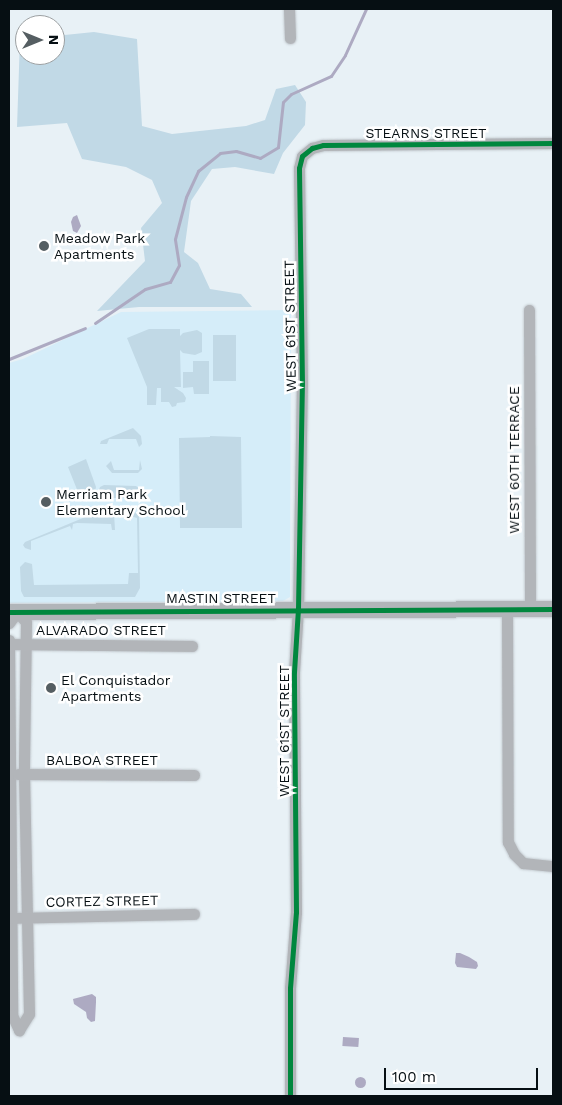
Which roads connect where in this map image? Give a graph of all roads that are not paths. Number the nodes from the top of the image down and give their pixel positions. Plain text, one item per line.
1 (289, 9) edge
2 (290, 38) dead end
3 (553, 143) edge
4 (302, 156) joint
5 (528, 310) dead end
6 (298, 609) junction
7 (507, 609) junction
8 (530, 609) junction
9 (553, 609) edge
10 (11, 615) edge
11 (9, 640) edge
12 (9, 644) edge
13 (26, 644) junction
14 (192, 646) dead end
15 (9, 774) edge
16 (24, 774) junction
17 (194, 775) dead end
18 (553, 866) edge
19 (194, 914) dead end
20 (11, 918) junction
21 (28, 918) junction
22 (290, 1096) edge

1 - 2 street
3 - 4 street, STEARNS STREET
4 - 6 street, WEST 61ST STREET
5 - 8 street, WEST 60TH TERRACE
6 - 7 street, MASTIN STREET
6 - 10 street, MASTIN STREET
6 - 22 street, WEST 61ST STREET
7 - 8 street, MASTIN STREET
7 - 18 street
8 - 9 street, MASTIN STREET
10 - 13 street
11 - 12 street
12 - 13 street, ALVARADO STREET
12 - 15 street
13 - 14 street, ALVARADO STREET
13 - 16 street
15 - 16 street, BALBOA STREET
15 - 20 street
16 - 17 street, BALBOA STREET
16 - 21 street
19 - 21 street, CORTEZ STREET
20 - 21 street, CORTEZ STREET
20 - 21 street

